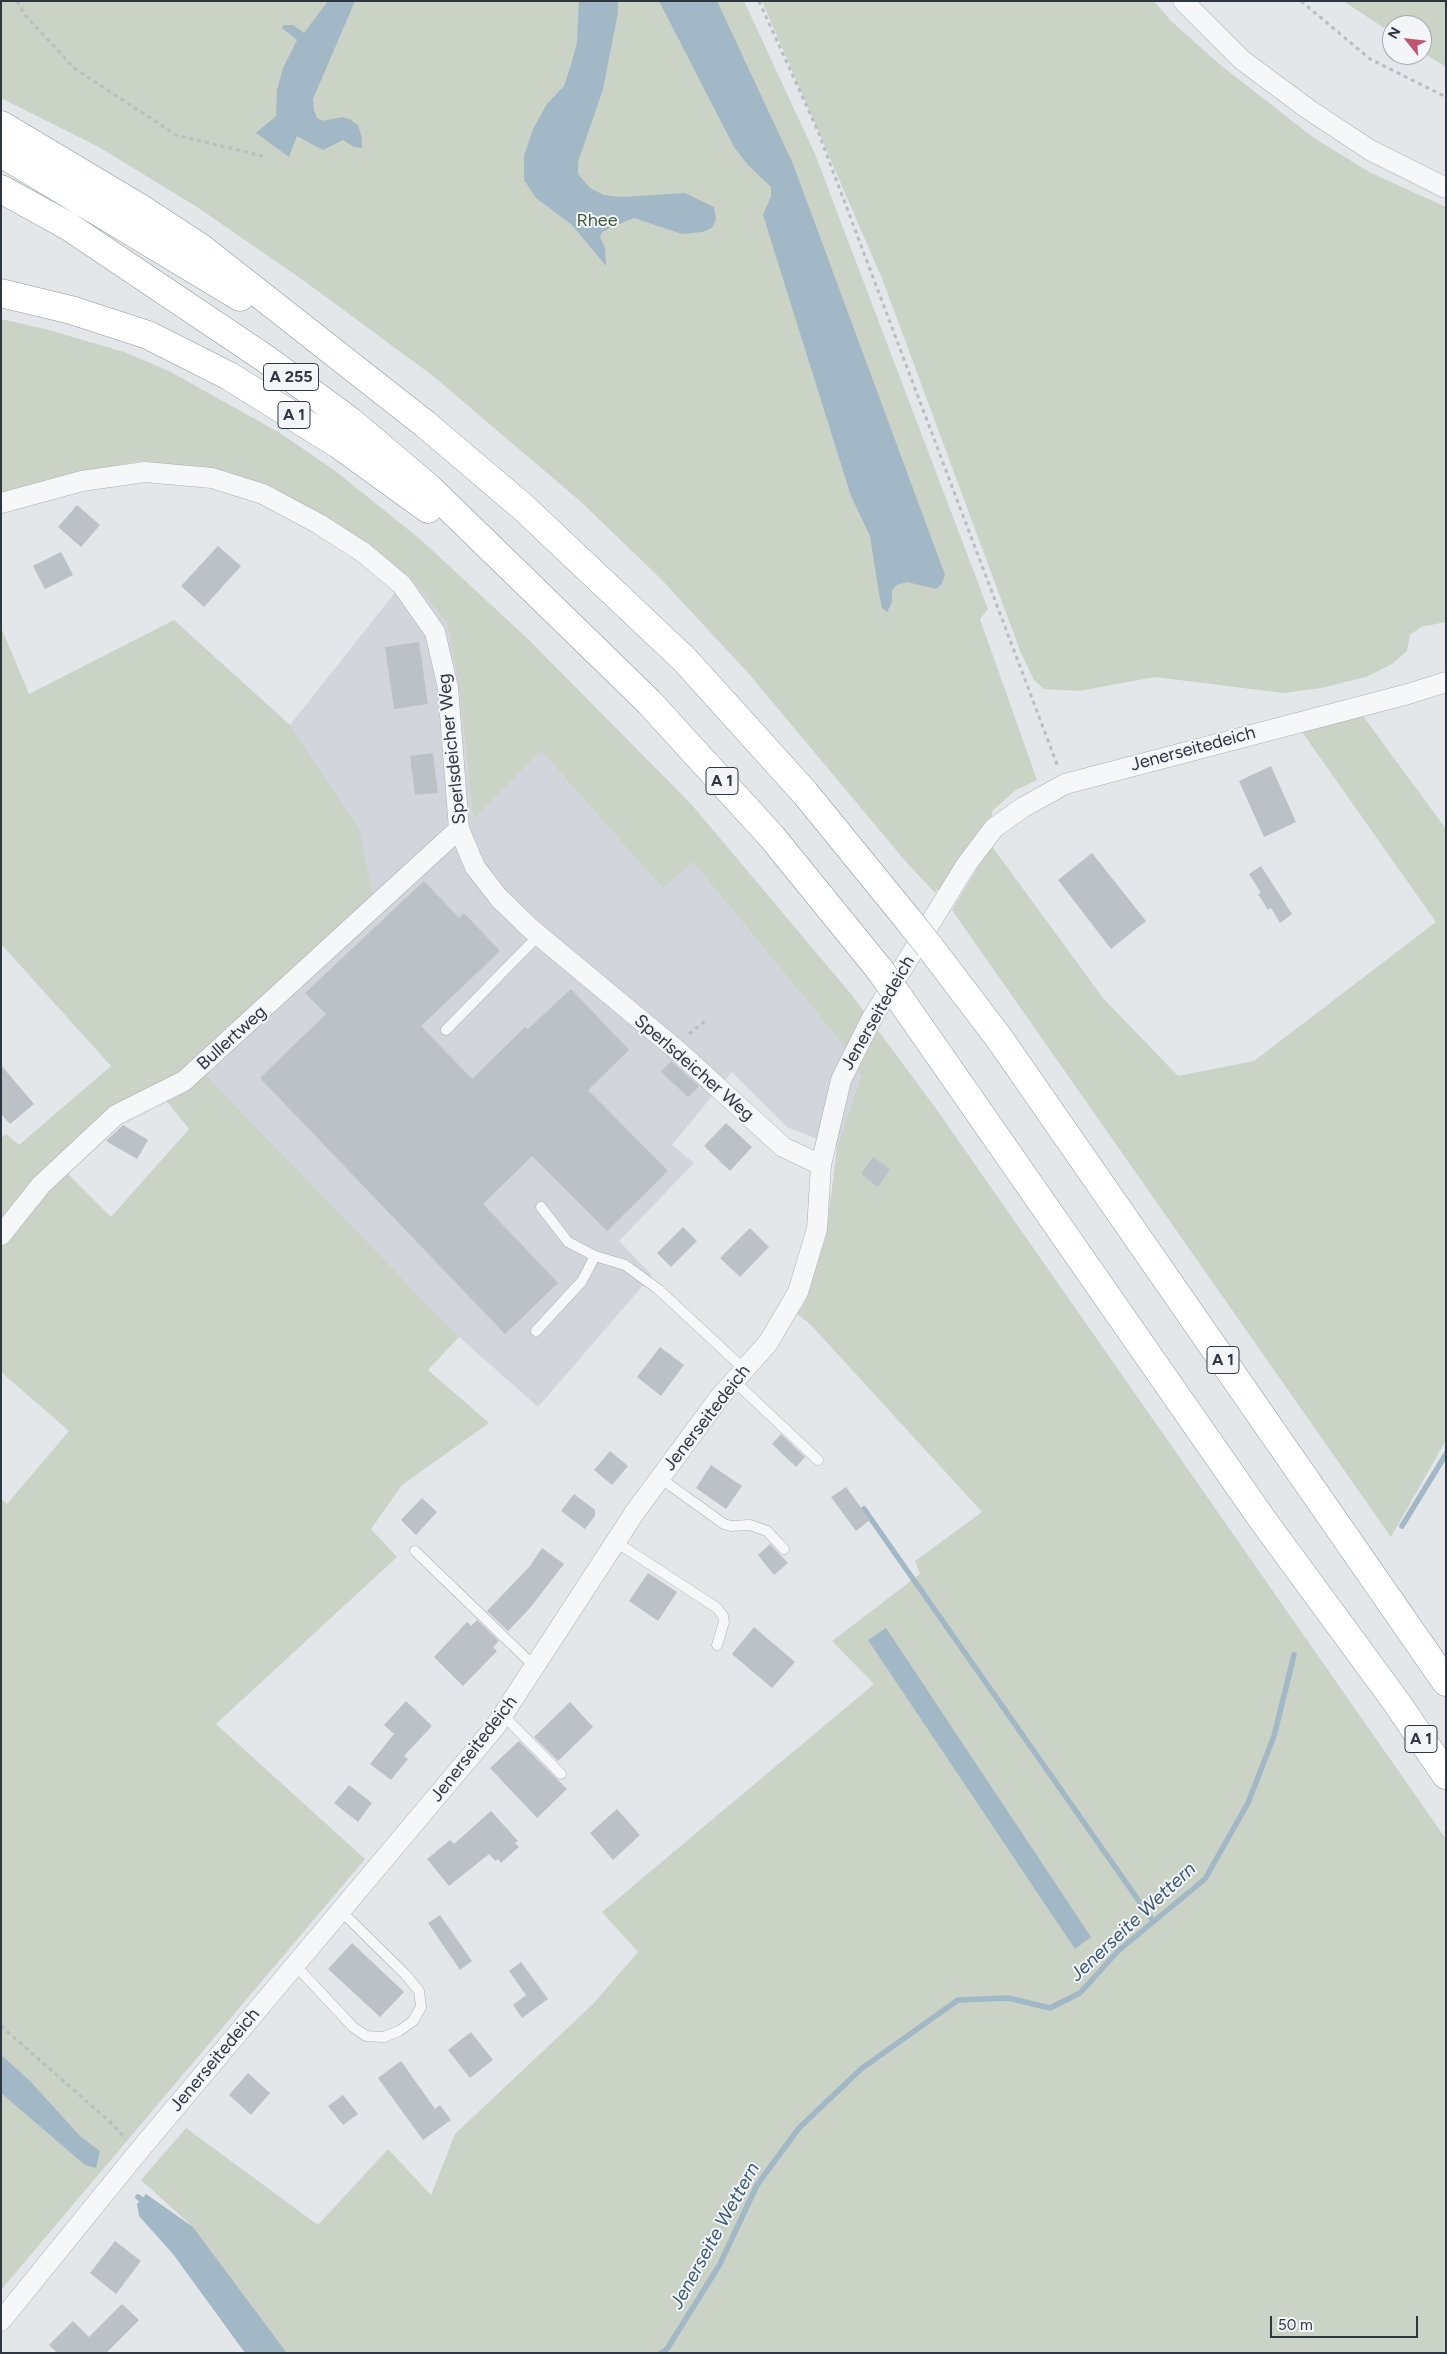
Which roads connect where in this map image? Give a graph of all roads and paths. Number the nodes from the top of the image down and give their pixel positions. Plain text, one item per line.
1 (17, 1) edge
2 (759, 1) edge
3 (1184, 1) edge
4 (1301, 1) edge
5 (1446, 97) edge
6 (1, 125) edge
7 (1, 153) edge
8 (262, 156) dead end
9 (1446, 188) edge
10 (1, 189) edge
11 (1, 293) edge
12 (315, 339) junction
13 (1, 503) edge
14 (550, 606) junction
15 (1446, 682) edge
16 (1065, 784) junction
17 (458, 829) junction
18 (539, 935) junction
19 (446, 1030) dead end
20 (821, 1166) junction
21 (541, 1207) dead end
22 (1, 1236) edge
23 (595, 1256) junction
24 (536, 1331) dead end
25 (739, 1375) junction
26 (818, 1460) dead end
27 (660, 1478) junction
28 (616, 1542) junction
29 (784, 1549) dead end
30 (415, 1550) dead end
31 (717, 1645) dead end
32 (535, 1667) junction
33 (1446, 1682) edge
34 (503, 1715) junction
35 (561, 1774) dead end
36 (1446, 1775) edge
37 (341, 1911) junction
38 (295, 1965) junction
39 (1, 2026) edge
40 (138, 2152) junction
41 (1, 2321) edge

1 - 8 path
2 - 16 path
3 - 9 street
4 - 5 path
6 - 12 highway, A 1
7 - 12 highway, A 255
10 - 14 highway, A 255
11 - 14 highway, A 1
12 - 33 highway, A 1, bridge
13 - 17 street, Sperlsdeicher Weg
14 - 36 highway, A 1, bridge
15 - 16 street, Jenerseitedeich
16 - 20 street, Jenerseitedeich
17 - 18 street, Sperlsdeicher Weg
17 - 22 street, Bullertweg
18 - 19 lane
18 - 20 street, Sperlsdeicher Weg
20 - 25 street, Jenerseitedeich
21 - 23 lane
23 - 24 lane
23 - 25 lane
25 - 26 lane
25 - 27 street, Jenerseitedeich
27 - 28 street, Jenerseitedeich
27 - 29 lane
28 - 31 lane
28 - 32 street, Jenerseitedeich
30 - 32 lane
32 - 34 street, Jenerseitedeich
34 - 35 lane
34 - 37 street, Jenerseitedeich
37 - 38 street, Jenerseitedeich
37 - 38 lane
38 - 40 street, Jenerseitedeich
39 - 40 path
40 - 41 street, Jenerseitedeich

